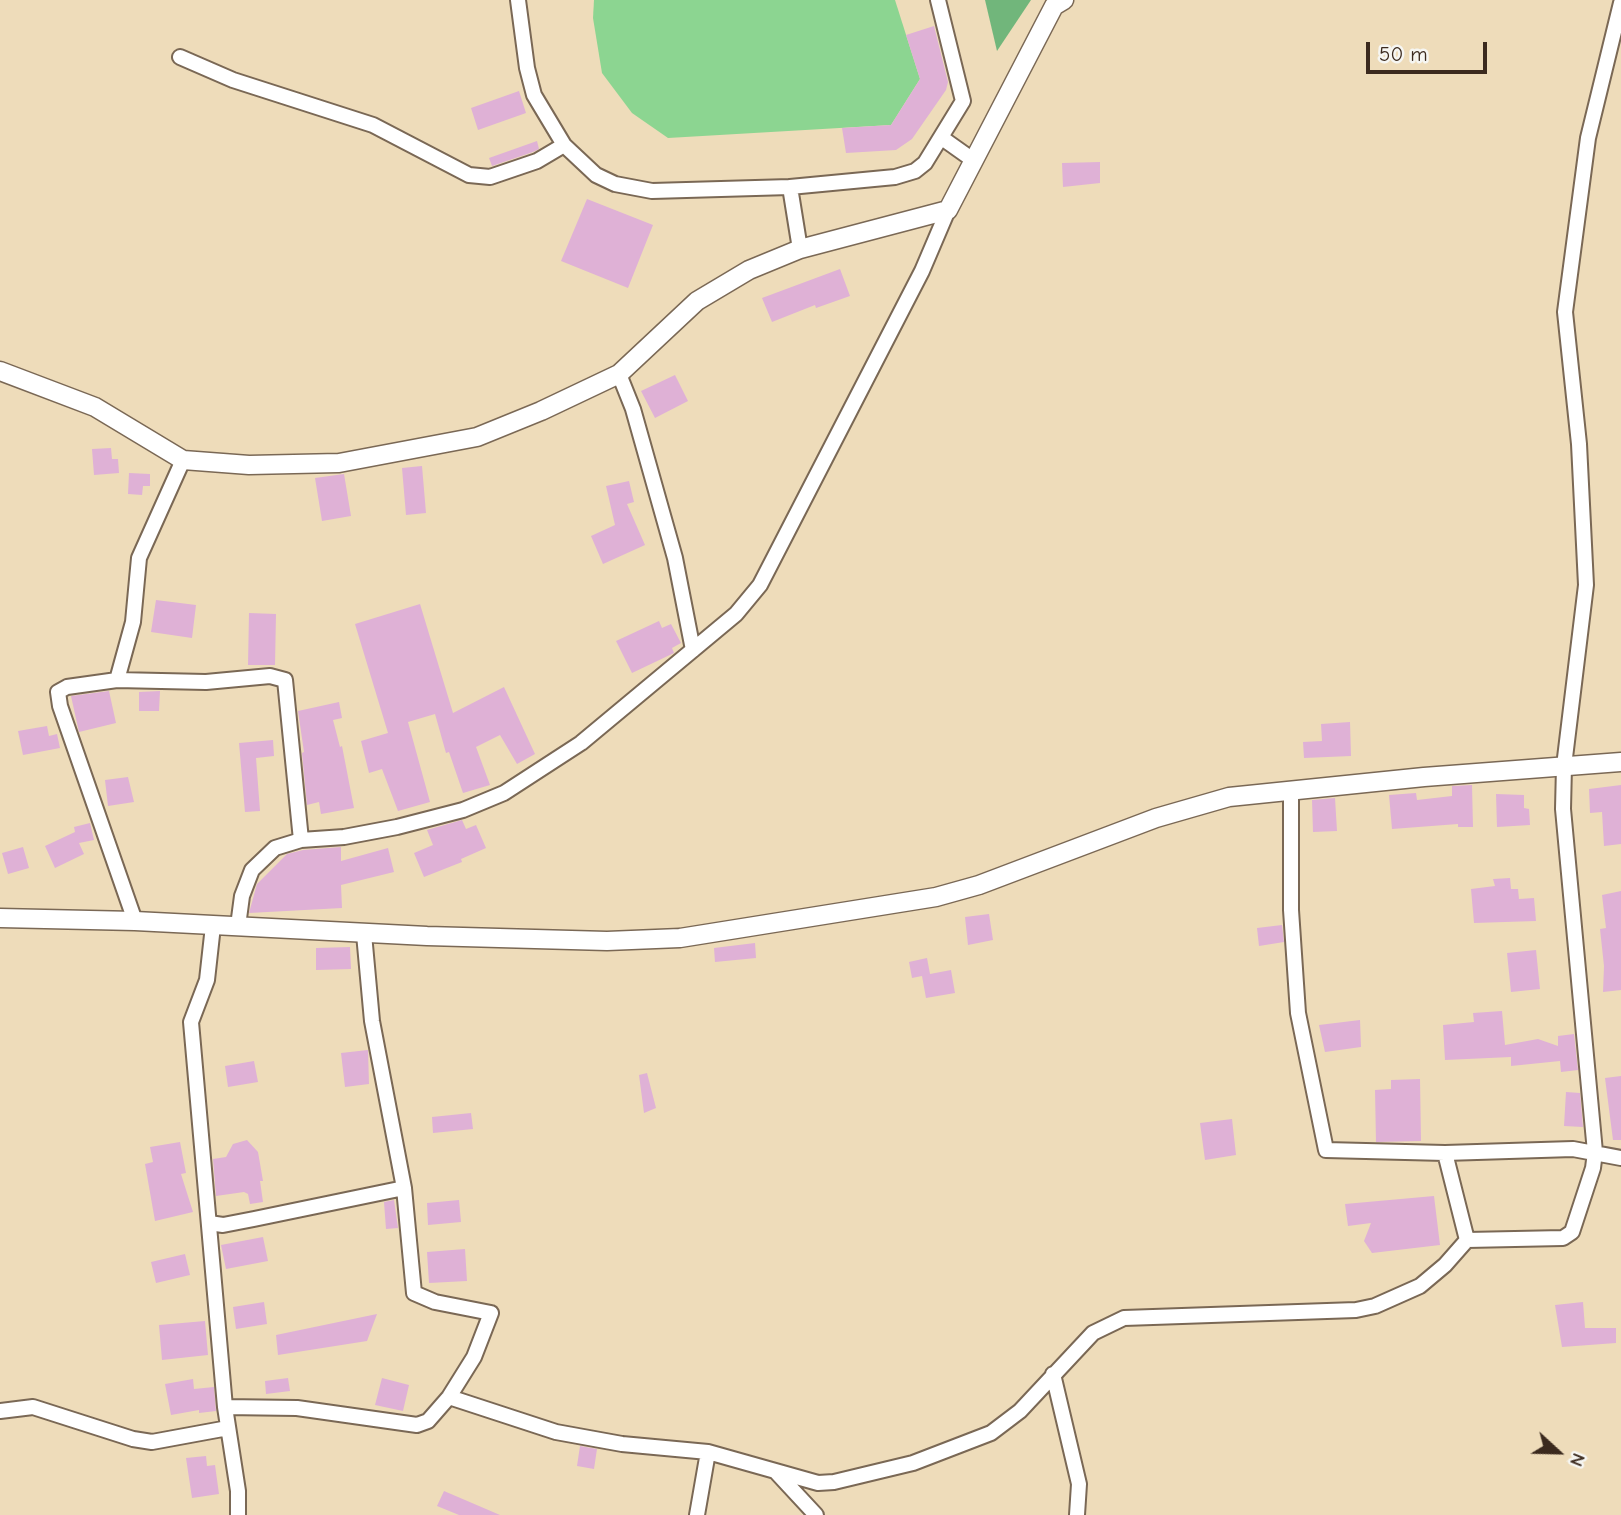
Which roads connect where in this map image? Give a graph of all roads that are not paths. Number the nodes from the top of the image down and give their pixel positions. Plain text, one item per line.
1 (938, 0) edge
2 (1064, 0) edge
3 (515, 2) edge
4 (1621, 3) edge
5 (180, 57) dead end
6 (942, 138) junction
7 (564, 145) junction
8 (974, 160) junction
9 (790, 187) junction
10 (948, 210) junction
11 (800, 249) junction
12 (0, 371) edge
13 (619, 374) junction
14 (183, 460) junction
15 (693, 650) junction
16 (117, 680) junction
17 (1621, 762) edge
18 (1564, 766) junction
19 (1291, 792) junction
20 (301, 840) junction
21 (0, 918) edge
22 (135, 920) junction
23 (214, 926) junction
24 (238, 926) junction
25 (365, 934) junction
26 (1595, 1152) junction
27 (1445, 1153) junction
28 (1621, 1158) edge
29 (404, 1188) junction
30 (209, 1223) junction
31 (1467, 1240) junction
32 (1053, 1374) junction
33 (449, 1397) junction
34 (225, 1407) junction
35 (0, 1411) edge
36 (228, 1428) junction
37 (708, 1452) junction
38 (777, 1473) junction
39 (238, 1515) edge
40 (697, 1515) edge
41 (816, 1515) edge
42 (1077, 1515) edge

1 - 6 street
2 - 8 street
3 - 7 street
4 - 18 street
5 - 7 street
6 - 8 street
6 - 9 street
7 - 9 street
8 - 10 street
9 - 11 street
10 - 11 street
10 - 15 street
11 - 13 street
12 - 14 street
13 - 14 street
13 - 15 street
14 - 16 street
15 - 20 street
16 - 20 street
16 - 22 street
17 - 18 street
18 - 19 street
18 - 26 street
19 - 25 street
19 - 27 street
20 - 24 street
21 - 22 street
22 - 23 street
23 - 24 street
23 - 30 street
24 - 25 street
25 - 29 street
26 - 27 street
26 - 28 street
26 - 31 street
27 - 31 street
29 - 30 street
29 - 33 street
30 - 34 street
31 - 32 street
32 - 38 street
32 - 42 street
33 - 34 street
33 - 37 street
34 - 36 street
35 - 36 street
36 - 39 street
37 - 38 street
37 - 40 street
38 - 41 street

